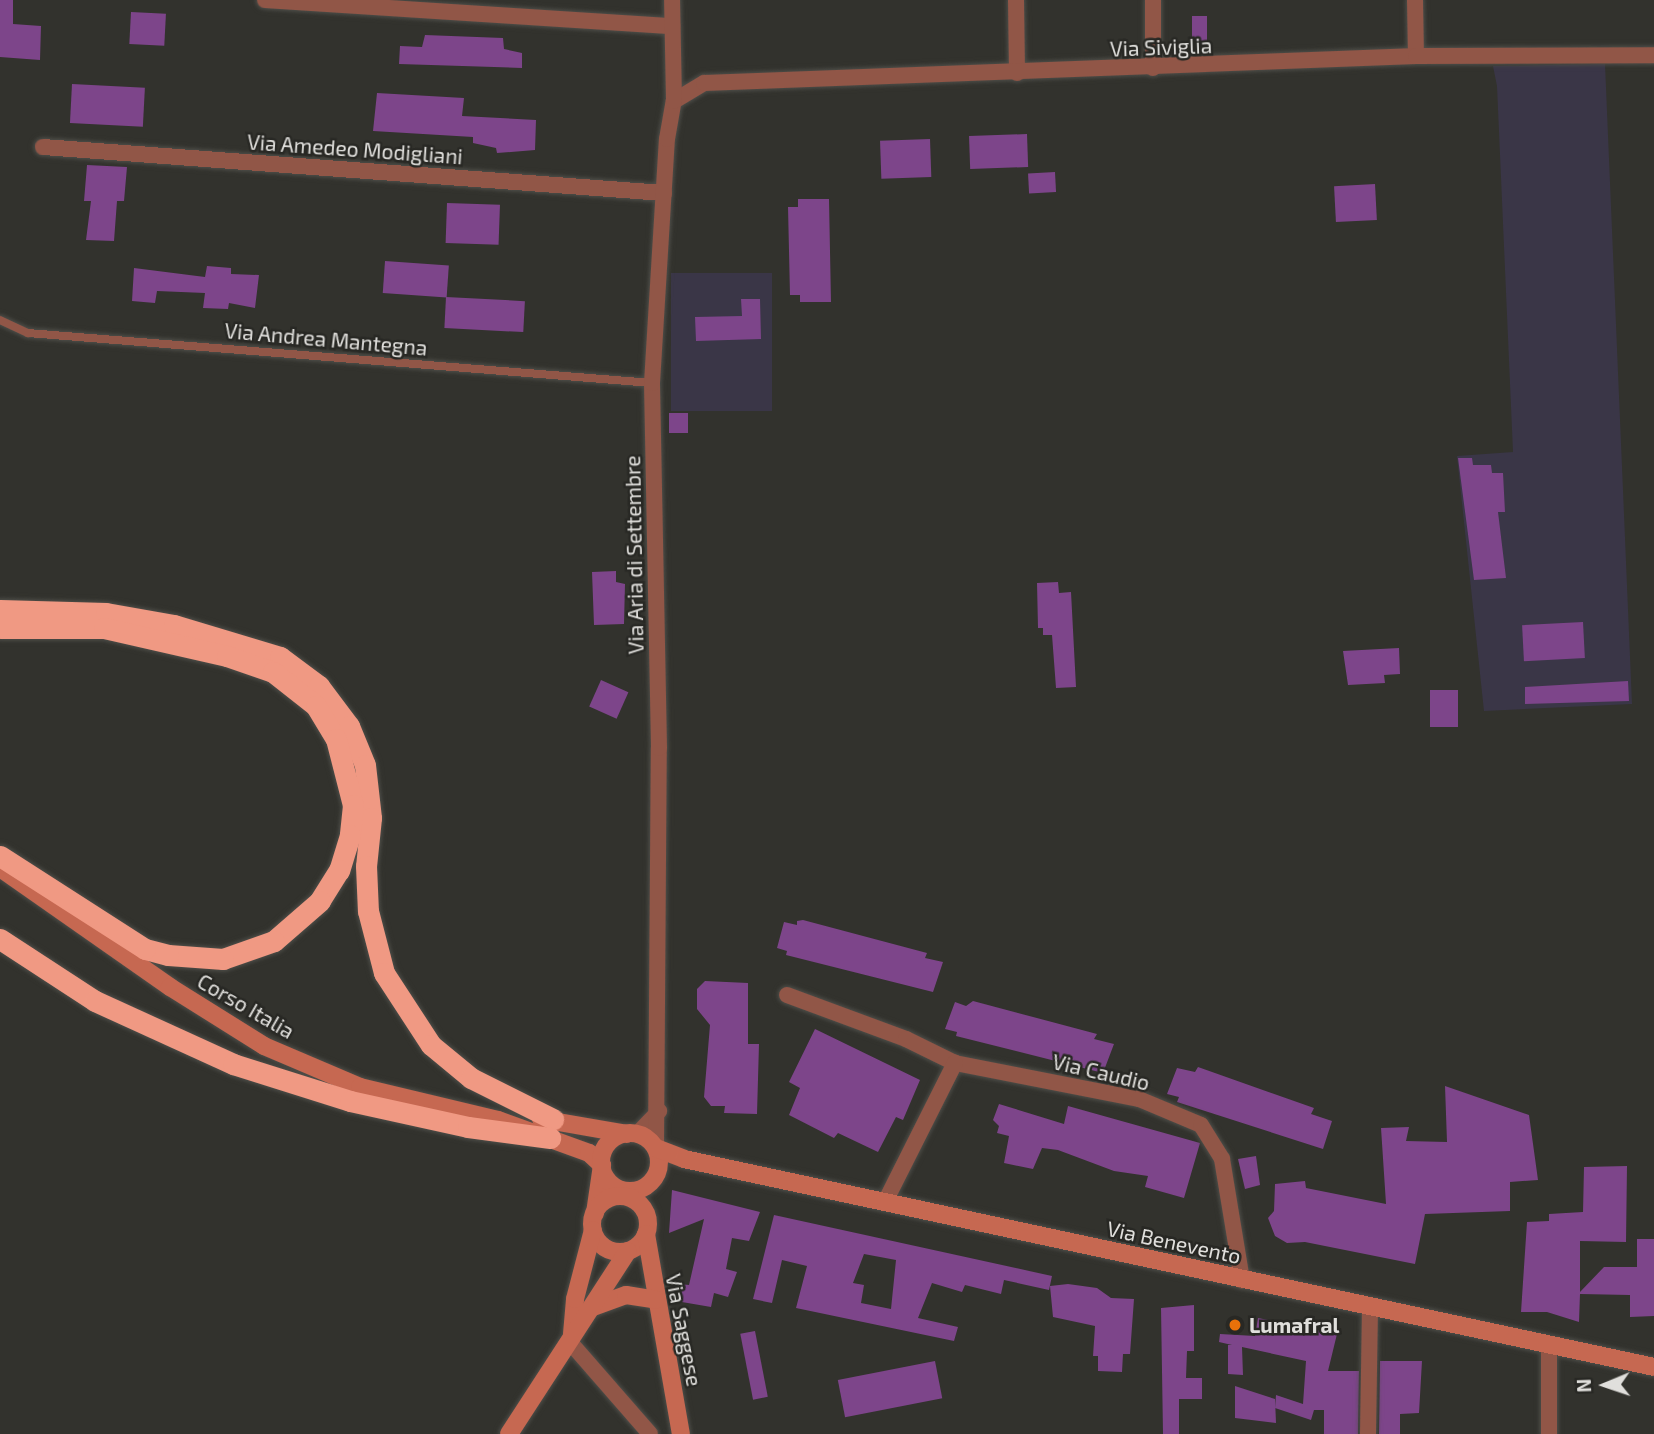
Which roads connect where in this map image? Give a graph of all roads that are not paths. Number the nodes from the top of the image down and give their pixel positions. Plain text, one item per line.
1 (265, 0) edge
2 (671, 0) edge
3 (1016, 0) edge
4 (1153, 0) edge
5 (1415, 0) edge
6 (672, 26) junction
7 (1654, 55) edge
8 (1416, 56) junction
9 (1153, 68) junction
10 (1017, 72) junction
11 (674, 100) junction
12 (43, 147) dead end
13 (664, 193) junction
14 (0, 320) edge
15 (652, 383) junction
16 (0, 610) edge
17 (0, 628) edge
18 (0, 856) edge
19 (0, 868) edge
20 (0, 939) edge
21 (787, 995) dead end
22 (955, 1063) junction
23 (659, 1111) junction
24 (551, 1128) junction
25 (632, 1134) junction
26 (656, 1148) junction
27 (684, 1159) junction
28 (602, 1165) junction
29 (658, 1171) junction
30 (885, 1202) junction
31 (594, 1221) junction
32 (647, 1228) junction
33 (628, 1251) junction
34 (1242, 1280) junction
35 (656, 1300) junction
36 (593, 1307) junction
37 (1370, 1308) junction
38 (570, 1337) junction
39 (1549, 1345) junction
40 (1654, 1367) edge
41 (509, 1434) edge
42 (650, 1434) edge
43 (681, 1434) edge
44 (1368, 1434) edge
45 (1549, 1434) edge

1 - 6 street
2 - 6 street, Via Aria di Settembre
3 - 10 street
4 - 9 street
5 - 8 street
6 - 11 street, Via Aria di Settembre
7 - 8 street, Via Siviglia
8 - 9 street, Via Siviglia
9 - 10 street, Via Siviglia
10 - 11 street, Via Siviglia
11 - 13 street, Via Aria di Settembre
12 - 13 street, Via Amedeo Modigliani
13 - 15 street, Via Aria di Settembre
14 - 15 lane, Via Andrea Mantegna
15 - 23 street, Via Aria di Settembre
16 - 24 highway
17 - 18 highway
19 - 24 main road, Corso Italia
20 - 24 highway
21 - 22 street, Via Caudio
22 - 30 street
22 - 34 street, Via Caudio
23 - 25 street
23 - 26 street, Via Aria di Settembre
24 - 25 main road
24 - 28 main road
25 - 26 main road
25 - 28 main road
26 - 27 main road, Via Benevento
26 - 29 main road
27 - 29 main road
27 - 30 main road, Via Benevento
28 - 29 main road
28 - 31 main road
29 - 32 main road
30 - 34 main road, Via Benevento
31 - 32 main road
31 - 33 main road
31 - 38 main road
32 - 33 main road
32 - 35 main road, Via Saggese
33 - 35 main road
33 - 36 main road
34 - 37 main road, Via Benevento
35 - 36 main road
35 - 43 main road, Via Saggese
36 - 38 main road
37 - 39 main road, Via Benevento
37 - 44 street
38 - 41 main road
38 - 42 street
39 - 40 main road, Via Benevento
39 - 45 street

